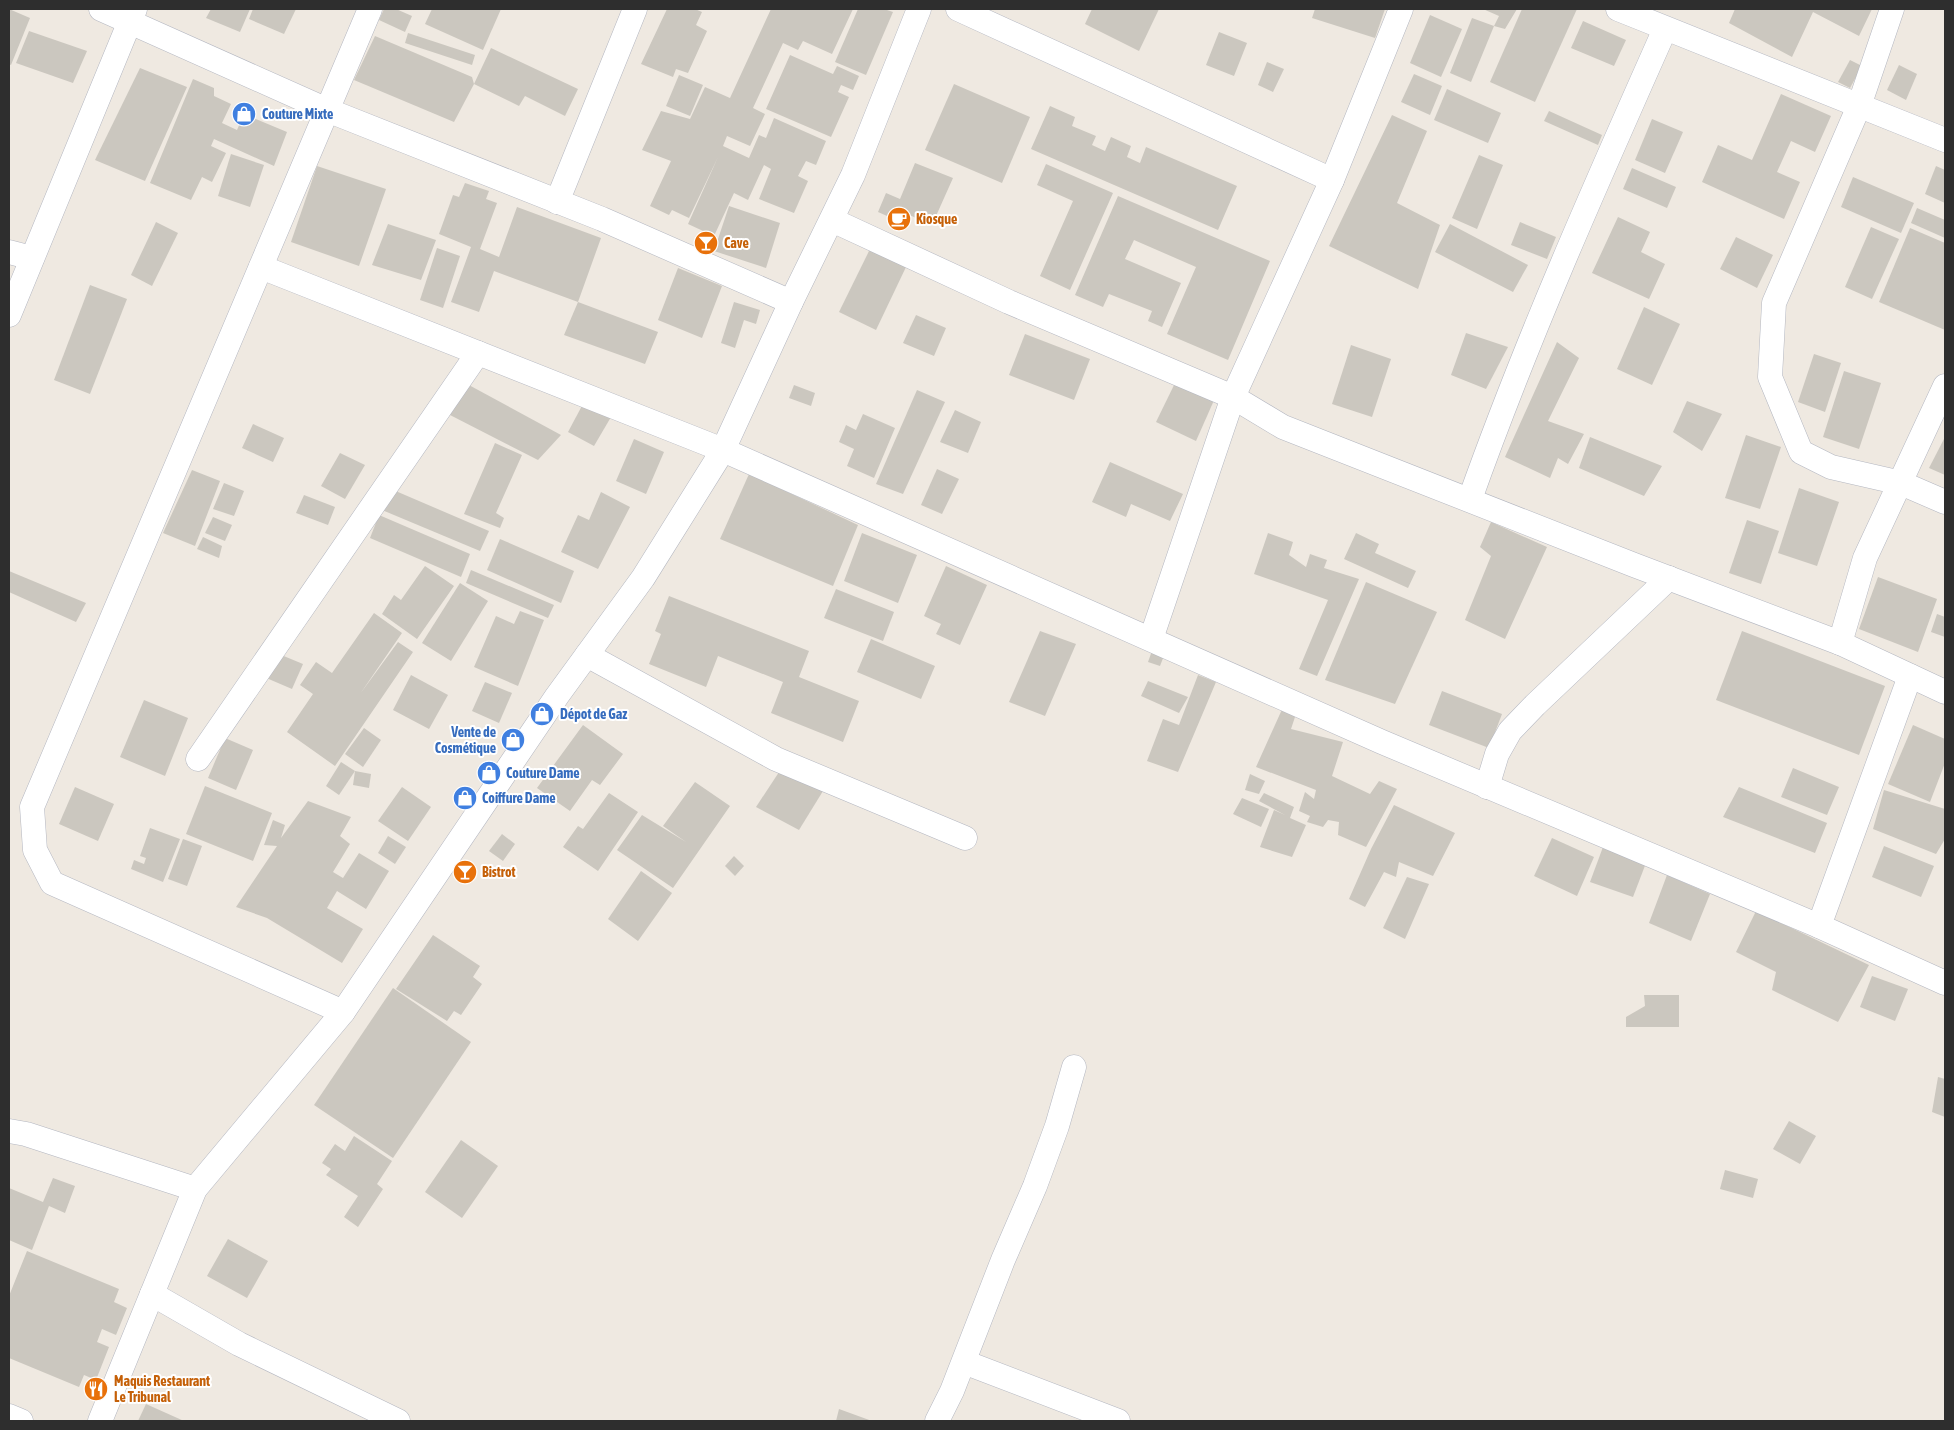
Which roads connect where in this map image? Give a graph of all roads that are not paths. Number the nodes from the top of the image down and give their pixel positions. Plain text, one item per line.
1 (101, 9) edge
2 (370, 9) edge
3 (635, 9) edge
4 (919, 9) edge
5 (958, 9) edge
6 (1401, 9) edge
7 (1618, 9) edge
8 (1892, 9) edge
9 (132, 15) edge
10 (1665, 29) junction
11 (1859, 106) junction
12 (327, 110) junction
13 (1945, 140) edge
14 (1332, 180) junction
15 (557, 202) junction
16 (832, 220) junction
17 (9, 252) edge
18 (32, 258) junction
19 (261, 267) junction
20 (791, 302) junction
21 (9, 315) edge
22 (478, 353) junction
23 (1945, 386) edge
24 (1233, 398) junction
25 (723, 450) junction
26 (1901, 483) junction
27 (1470, 499) junction
28 (1945, 502) edge
29 (1670, 578) junction
30 (1151, 639) junction
31 (1840, 643) junction
32 (587, 655) junction
33 (1910, 676) junction
34 (1945, 692) edge
35 (198, 759) dead end
36 (1488, 787) junction
37 (965, 838) dead end
38 (1819, 926) junction
39 (1945, 983) edge
40 (342, 1012) junction
41 (1074, 1067) dead end
42 (9, 1131) edge
43 (195, 1189) junction
44 (152, 1294) junction
45 (964, 1362) junction
46 (9, 1416) edge
47 (21, 1421) edge
48 (100, 1421) edge
49 (398, 1421) edge
50 (937, 1421) edge
51 (1118, 1421) edge

1 - 9 street
2 - 12 street
3 - 15 street
4 - 16 street
5 - 14 street
6 - 14 street
7 - 10 street
8 - 11 street
9 - 12 street
9 - 18 street
10 - 11 street
10 - 27 street
11 - 13 street
11 - 26 street
12 - 15 street
12 - 19 street
14 - 24 street
15 - 20 street
16 - 20 street
16 - 24 street
17 - 18 street
18 - 21 street
19 - 22 street
19 - 40 street
20 - 25 street
22 - 25 street
22 - 35 street
23 - 26 street
24 - 27 street
24 - 30 street
25 - 30 street
25 - 32 street
26 - 28 street
26 - 31 street
27 - 29 street
29 - 31 street
29 - 36 street
30 - 36 street
31 - 33 street
32 - 37 street
32 - 40 street
33 - 34 street
33 - 38 street
36 - 38 street
38 - 39 street
40 - 43 street
41 - 45 street
42 - 43 street
43 - 44 street
44 - 48 street
44 - 49 street
45 - 50 street
45 - 51 street
46 - 47 street

